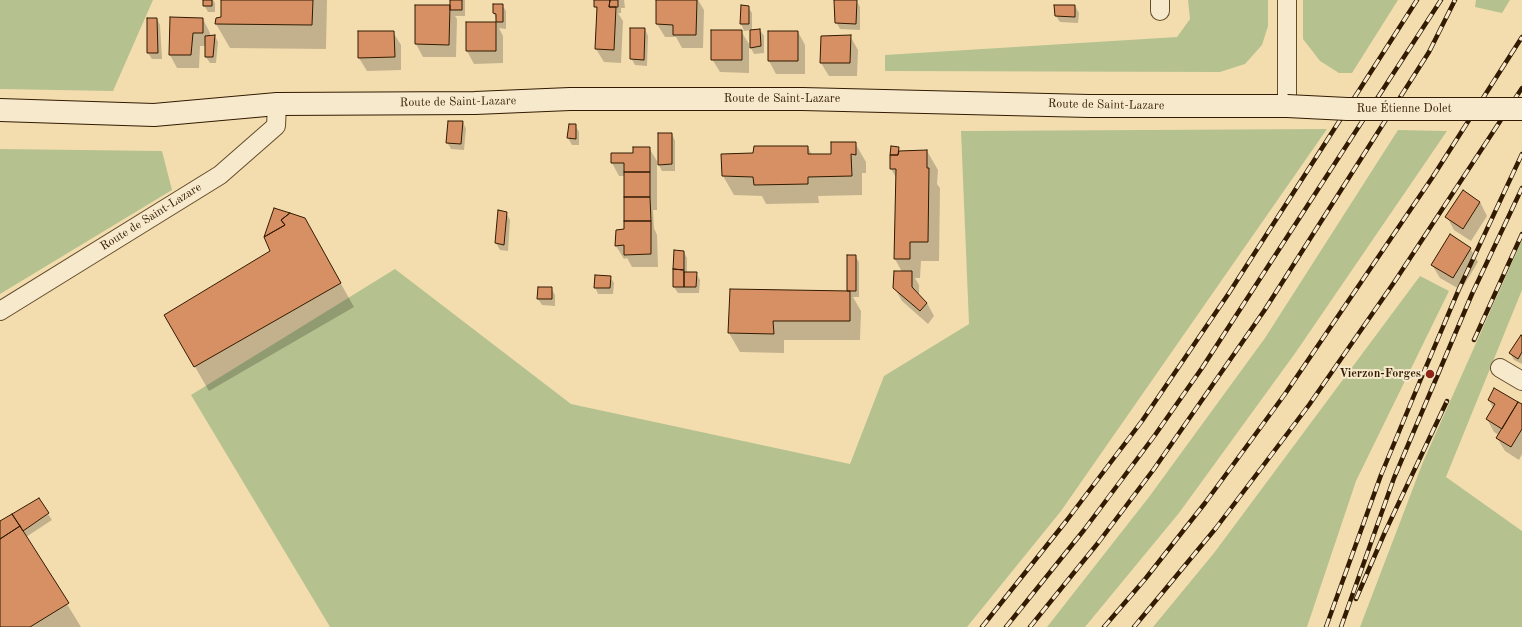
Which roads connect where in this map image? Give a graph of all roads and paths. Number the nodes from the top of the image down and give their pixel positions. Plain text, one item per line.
1 (1287, 0) edge
2 (277, 104) junction
3 (1287, 106) junction
4 (1522, 108) edge
5 (0, 110) edge
6 (0, 311) edge
7 (1500, 368) dead end
8 (1522, 381) edge

1 - 3 street
2 - 3 main road, Route de Saint-Lazare
2 - 5 main road, Route de Saint-Lazare
2 - 6 street, Route de Saint-Lazare
3 - 4 main road, Rue Étienne Dolet, bridge
7 - 8 street

